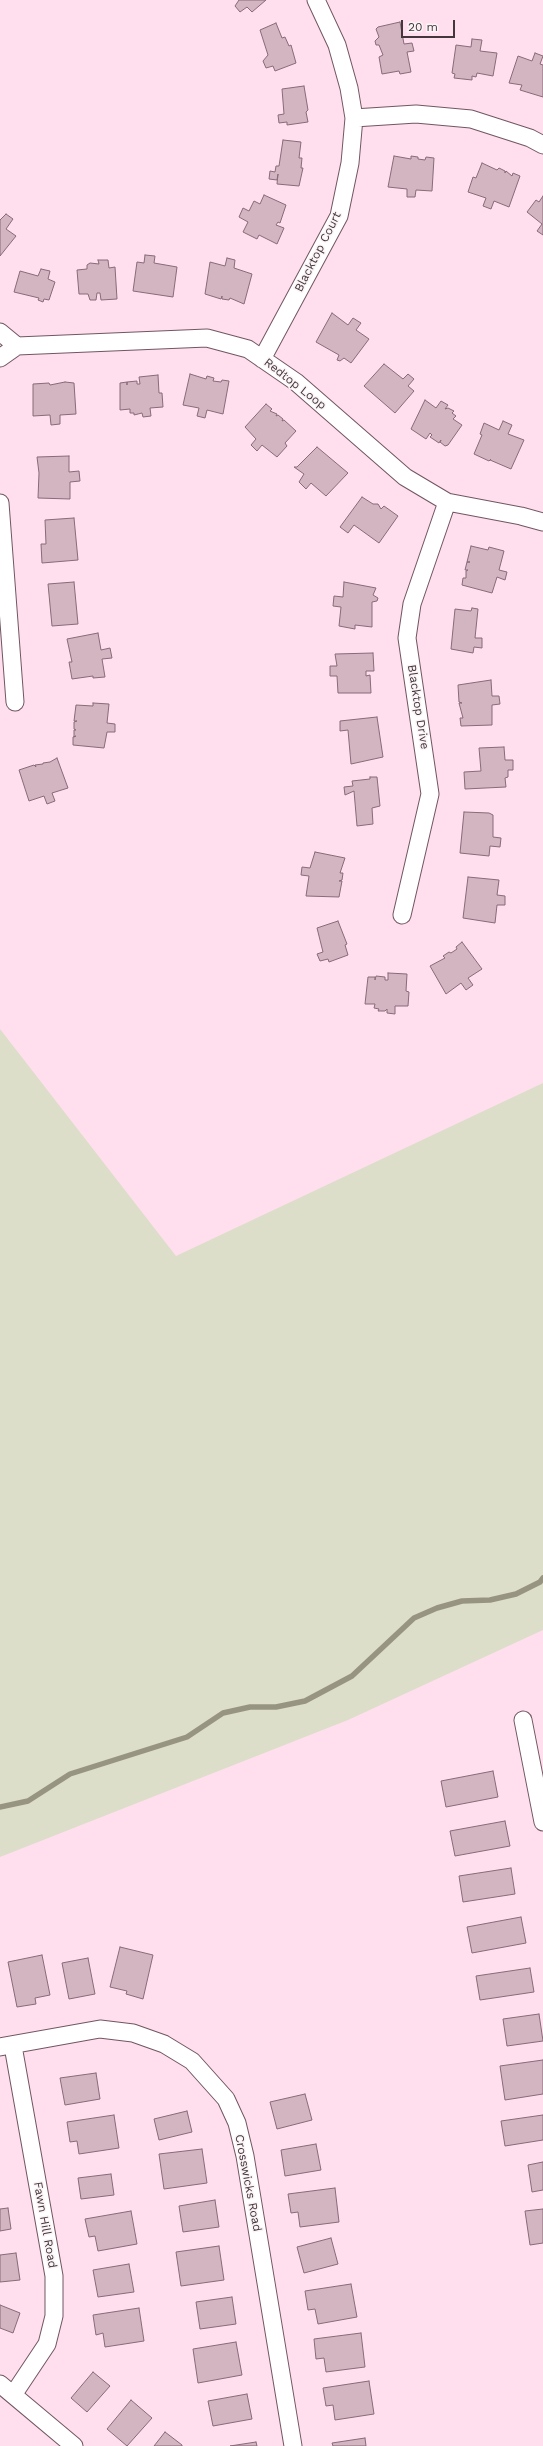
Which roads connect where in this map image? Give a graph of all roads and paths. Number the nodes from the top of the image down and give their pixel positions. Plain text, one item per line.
1 (316, 0) edge
2 (354, 118) junction
3 (543, 145) edge
4 (0, 332) edge
5 (17, 346) junction
6 (0, 358) edge
7 (262, 359) junction
8 (447, 502) junction
9 (0, 503) edge
10 (543, 522) edge
11 (15, 702) dead end
12 (402, 915) dead end
13 (523, 1720) dead end
14 (539, 1772) edge
15 (543, 1822) edge
16 (6, 2046) edge
17 (0, 2384) edge
18 (13, 2395) junction
19 (74, 2446) edge
20 (293, 2446) edge

1 - 2 street, Blacktop Court
2 - 3 street
2 - 7 street, Blacktop Court
4 - 5 street
5 - 6 street
5 - 7 street, Redtop Loop
7 - 8 street, Redtop Loop
8 - 10 street, Redtop Loop
8 - 12 street, Blacktop Drive
9 - 11 street
13 - 14 street
14 - 15 street
16 - 18 street, Fawn Hill Road
16 - 20 street, Crosswicks Road
17 - 18 street
18 - 19 street

